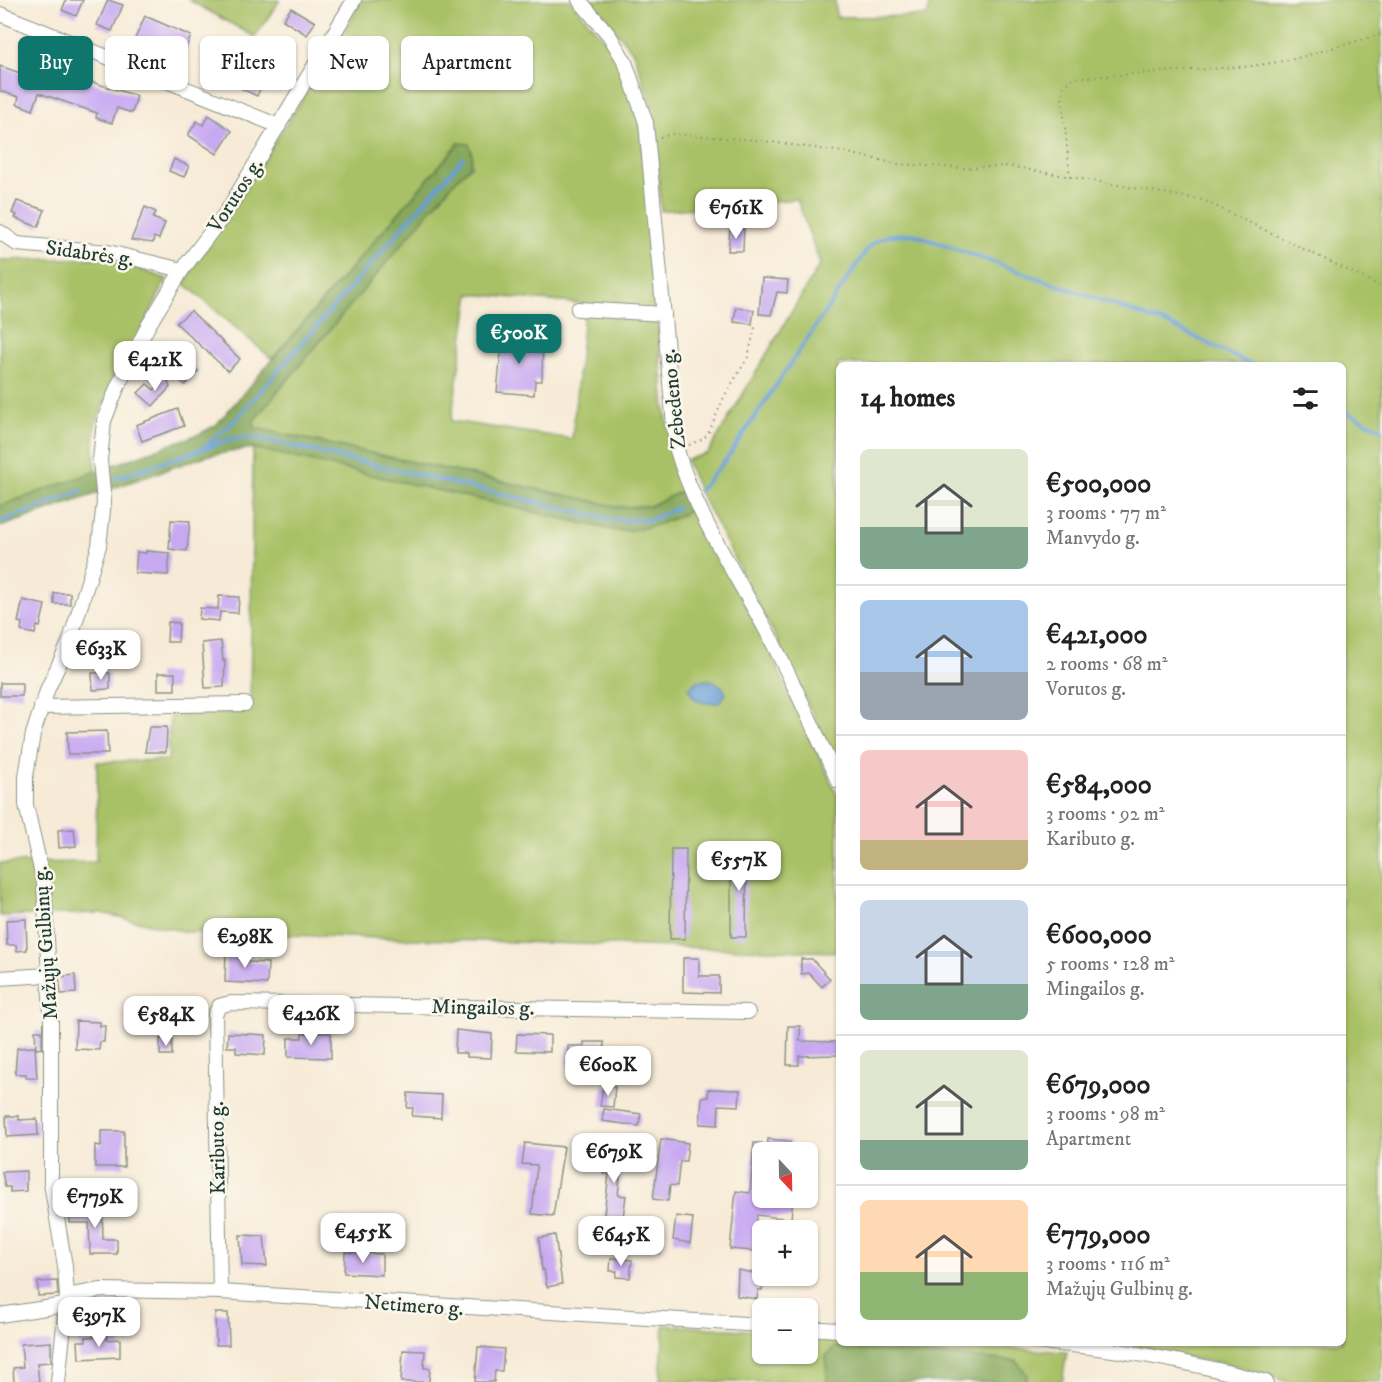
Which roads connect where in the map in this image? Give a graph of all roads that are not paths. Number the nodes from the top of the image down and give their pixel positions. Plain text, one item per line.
1 (354, 0) edge
2 (579, 0) edge
3 (0, 14) edge
4 (279, 126) junction
5 (0, 232) edge
6 (182, 270) junction
7 (578, 309) dead end
8 (664, 314) junction
9 (117, 388) joint
10 (245, 704) dead end
11 (41, 707) junction
12 (836, 777) edge
13 (48, 975) junction
14 (0, 978) edge
15 (219, 1006) joint
16 (748, 1012) dead end
17 (220, 1292) junction
18 (66, 1300) junction
19 (0, 1315) edge
20 (752, 1325) edge
21 (818, 1329) edge
22 (836, 1330) edge
23 (1101, 1346) edge
24 (58, 1382) edge
25 (1266, 1382) edge

1 - 4 street, Vorutos g.
2 - 8 street, Zebedeno g.
3 - 4 street
4 - 6 street, Vorutos g.
5 - 6 street, Sidabrės g.
6 - 9 street, Vorutos g.
7 - 8 street
8 - 12 street, Zebedeno g.
9 - 11 street, Mažųjų Gulbinų g.
10 - 11 street
11 - 13 street, Mažųjų Gulbinų g.
13 - 14 street
13 - 18 street, Mažųjų Gulbinų g.
15 - 16 street, Mingailos g.
15 - 17 street, Kaributo g.
17 - 18 street, Netimero g.
17 - 20 street, Netimero g.
18 - 19 street, Netimero g.
18 - 24 street, Mažųjų Gulbinų g.
21 - 22 street
23 - 25 street

